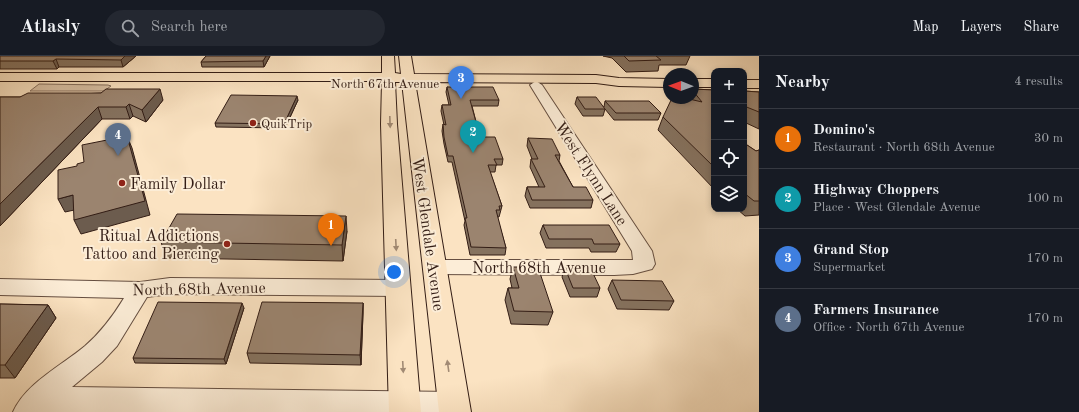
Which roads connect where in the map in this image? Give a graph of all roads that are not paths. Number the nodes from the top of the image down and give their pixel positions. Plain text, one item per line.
1 (388, 56) edge
2 (405, 56) edge
3 (0, 77) edge
4 (388, 80) junction
5 (408, 81) junction
6 (619, 82) junction
7 (663, 83) edge
8 (699, 83) edge
9 (711, 83) edge
10 (747, 84) edge
11 (759, 84) edge
12 (536, 85) junction
13 (394, 206) junction
14 (644, 264) joint
15 (434, 267) junction
16 (0, 287) edge
17 (398, 288) junction
18 (140, 290) junction
19 (32, 405) edge
20 (405, 408) edge
21 (455, 408) edge

1 - 4 main road, West Glendale Avenue
2 - 5 main road, West Glendale Avenue
3 - 4 main road, North 67th Avenue
4 - 5 main road, North 67th Avenue
4 -> 13 main road, West Glendale Avenue
5 - 6 main road, North 67th Avenue
5 - 12 main road, North 67th Avenue
5 - 15 main road, West Glendale Avenue
6 - 7 main road, North 67th Avenue
6 - 12 main road, North 67th Avenue
8 - 9 main road
10 - 11 main road
12 - 14 street, West Flynn Lane
13 - 15 main road
13 -> 17 main road, West Glendale Avenue
14 - 15 street, North 68th Avenue
21 -> 15 main road, West Glendale Avenue
16 - 18 street, North 68th Avenue
17 - 18 street, North 68th Avenue
17 -> 20 main road, West Glendale Avenue
18 - 19 street
19 - 20 street
20 - 21 street

